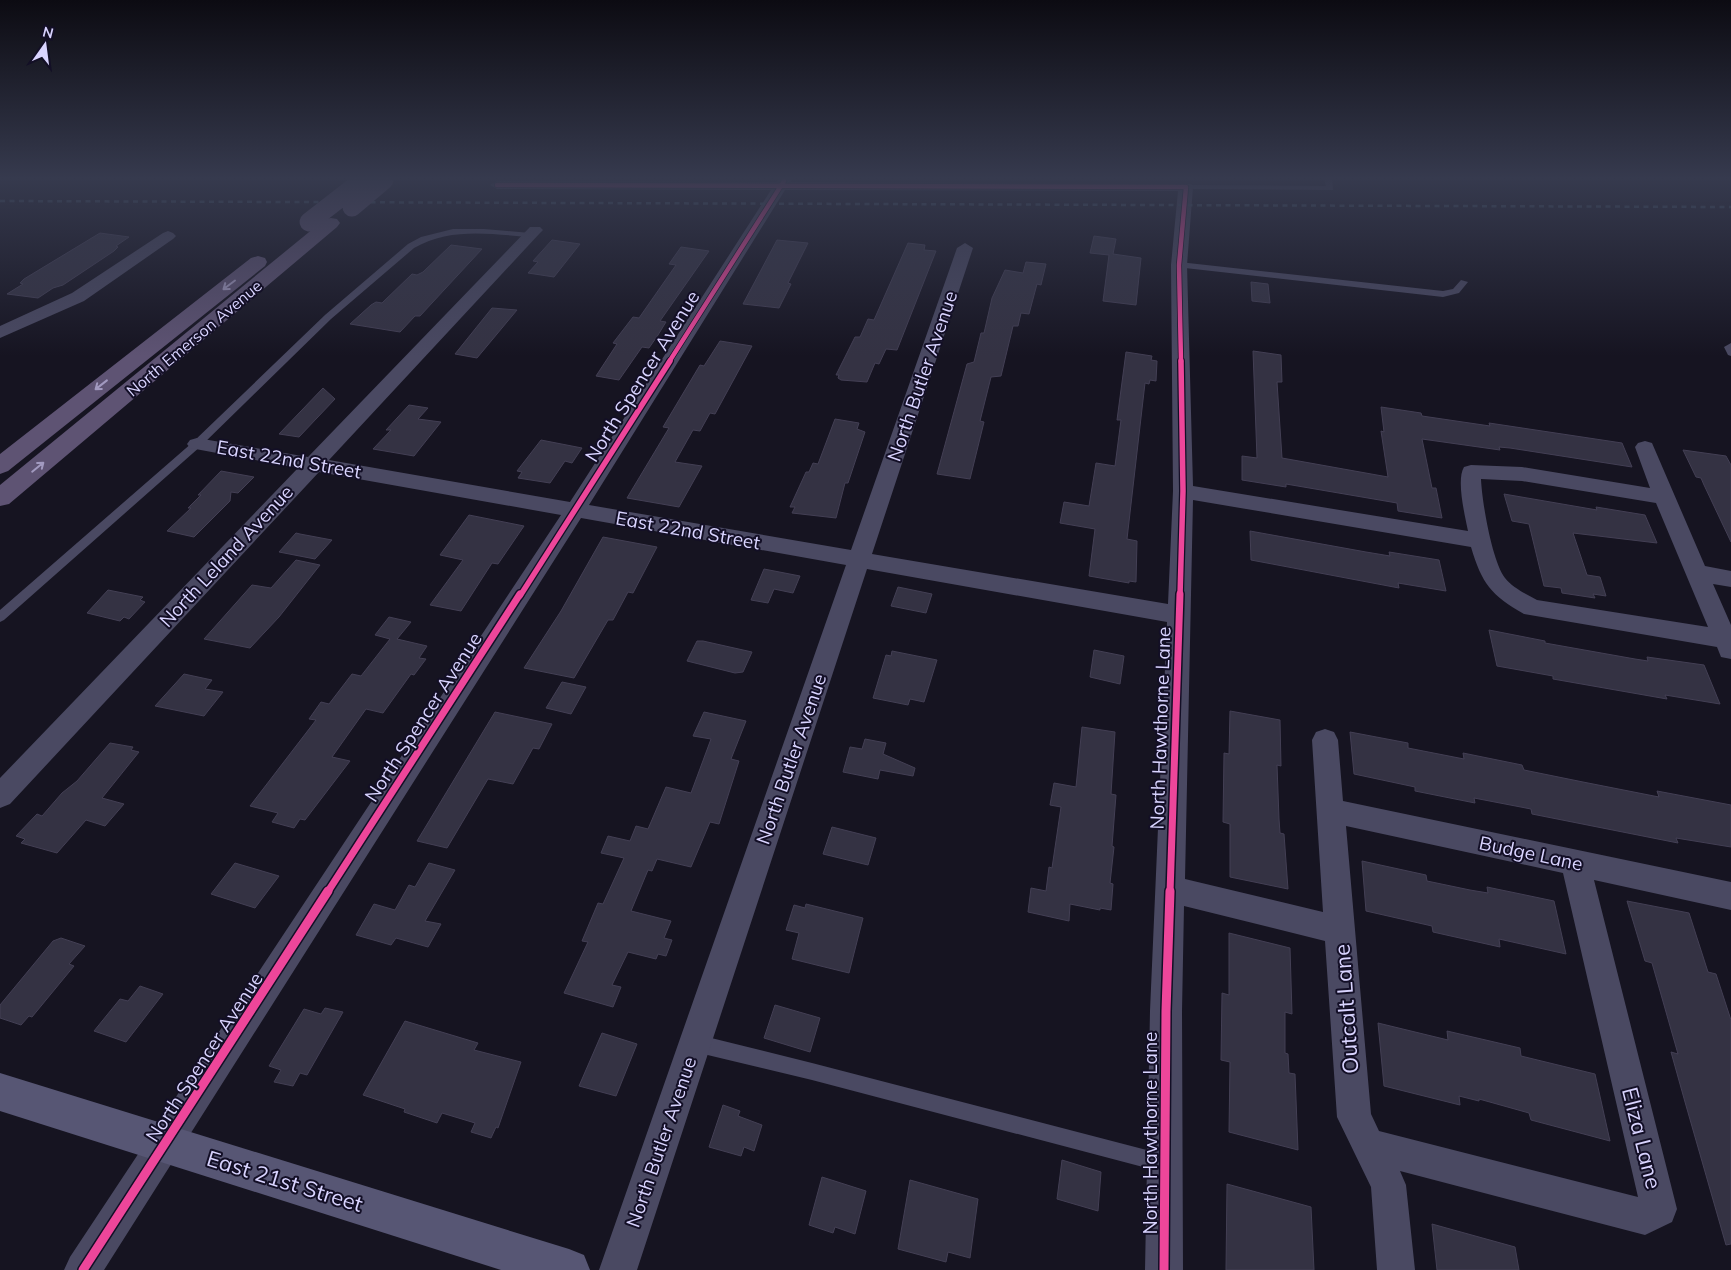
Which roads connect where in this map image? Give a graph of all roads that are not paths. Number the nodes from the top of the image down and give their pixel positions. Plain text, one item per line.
1 (166, 237) edge
2 (289, 237) edge
3 (315, 237) edge
4 (426, 237) edge
5 (528, 237) edge
6 (749, 237) edge
7 (1181, 237) edge
8 (965, 248) dead end
9 (1179, 265) junction
10 (1464, 282) dead end
11 (0, 333) edge
12 (1731, 346) edge
13 (1731, 353) edge
14 (197, 444) junction
15 (1645, 447) dead end
16 (314, 464) junction
17 (0, 466) edge
18 (1183, 491) junction
19 (1664, 497) junction
20 (0, 498) edge
21 (574, 510) junction
22 (1481, 541) junction
23 (859, 559) junction
24 (1697, 573) junction
25 (1731, 579) edge
26 (1178, 615) junction
27 (0, 616) edge
28 (1728, 646) edge
29 (1325, 740) dead end
30 (0, 796) edge
31 (1331, 811) junction
32 (1575, 863) junction
33 (1170, 889) junction
34 (1731, 896) edge
35 (1340, 930) junction
36 (695, 1042) junction
37 (0, 1092) edge
38 (166, 1143) junction
39 (1369, 1146) junction
40 (1165, 1164) junction
41 (83, 1270) edge
42 (569, 1270) edge
43 (618, 1270) edge
44 (1164, 1270) edge
45 (1396, 1270) edge

1 - 11 street
2 -> 17 main road, North Emerson Avenue, bridge
20 -> 3 main road, North Emerson Avenue, bridge
4 - 14 lane
5 - 16 street, North Leland Avenue
6 - 21 street, North Spencer Avenue
7 - 9 street, North Hawthorne Lane
8 - 23 street, North Butler Avenue
9 - 10 lane
9 - 18 street, North Hawthorne Lane
12 - 13 lane
14 - 16 street, East 22nd Street
14 - 27 lane
15 - 19 street
16 - 21 street, East 22nd Street
16 - 30 street, North Leland Avenue
18 - 22 street
18 - 26 street, North Hawthorne Lane
19 - 22 street
19 - 24 street
21 - 23 street, East 22nd Street
21 - 38 street, North Spencer Avenue
22 - 28 street
23 - 26 street, East 22nd Street
23 - 36 street, North Butler Avenue
24 - 25 street
24 - 28 street
26 - 33 street, North Hawthorne Lane
29 - 31 street, Outcalt Lane
31 - 32 street, Budge Lane
31 - 35 street, Outcalt Lane
32 - 34 street, Budge Lane
32 - 39 street, Eliza Lane
33 - 35 street
33 - 40 street, North Hawthorne Lane
35 - 39 street, Outcalt Lane
36 - 40 lane
36 - 43 street, North Butler Avenue
37 - 38 main road, East 21st Street
38 - 41 street, North Spencer Avenue
38 - 42 main road, East 21st Street
39 - 45 street, Outcalt Lane
40 - 44 street, North Hawthorne Lane

